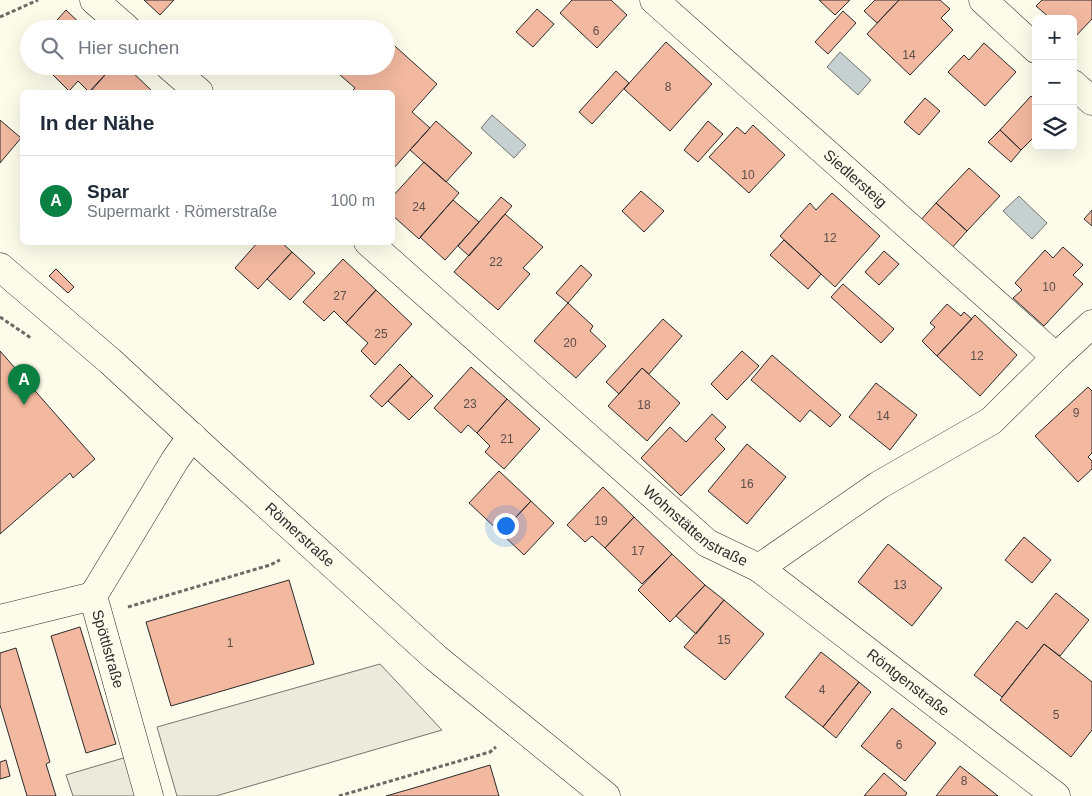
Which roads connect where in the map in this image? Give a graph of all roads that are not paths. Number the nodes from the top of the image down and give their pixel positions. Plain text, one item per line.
1 (94, 0) edge
2 (654, 0) edge
3 (983, 0) edge
4 (117, 20) edge
5 (1032, 45) edge
6 (179, 75) edge
7 (1077, 88) edge
8 (197, 90) edge
9 (1092, 102) edge
10 (371, 245) edge
11 (0, 267) edge
12 (1092, 324) edge
13 (1056, 357) junction
14 (192, 436) junction
15 (759, 568) junction
16 (96, 606) junction
17 (0, 619) edge
18 (1052, 795) edge
19 (150, 796) edge
20 (606, 796) edge

1 - 4 street
2 - 13 street, Siedlersteig
3 - 5 street
6 - 8 street
7 - 9 street
10 - 15 street, Wohnstättenstraße
11 - 14 street, Römerstraße
12 - 13 street, Wohnstättenstraße
13 - 15 street, Wohnstättenstraße
14 - 16 street, Spöttlstraße
14 - 20 street, Römerstraße
15 - 18 street, Röntgenstraße
16 - 17 street
16 - 19 street, Spöttlstraße

